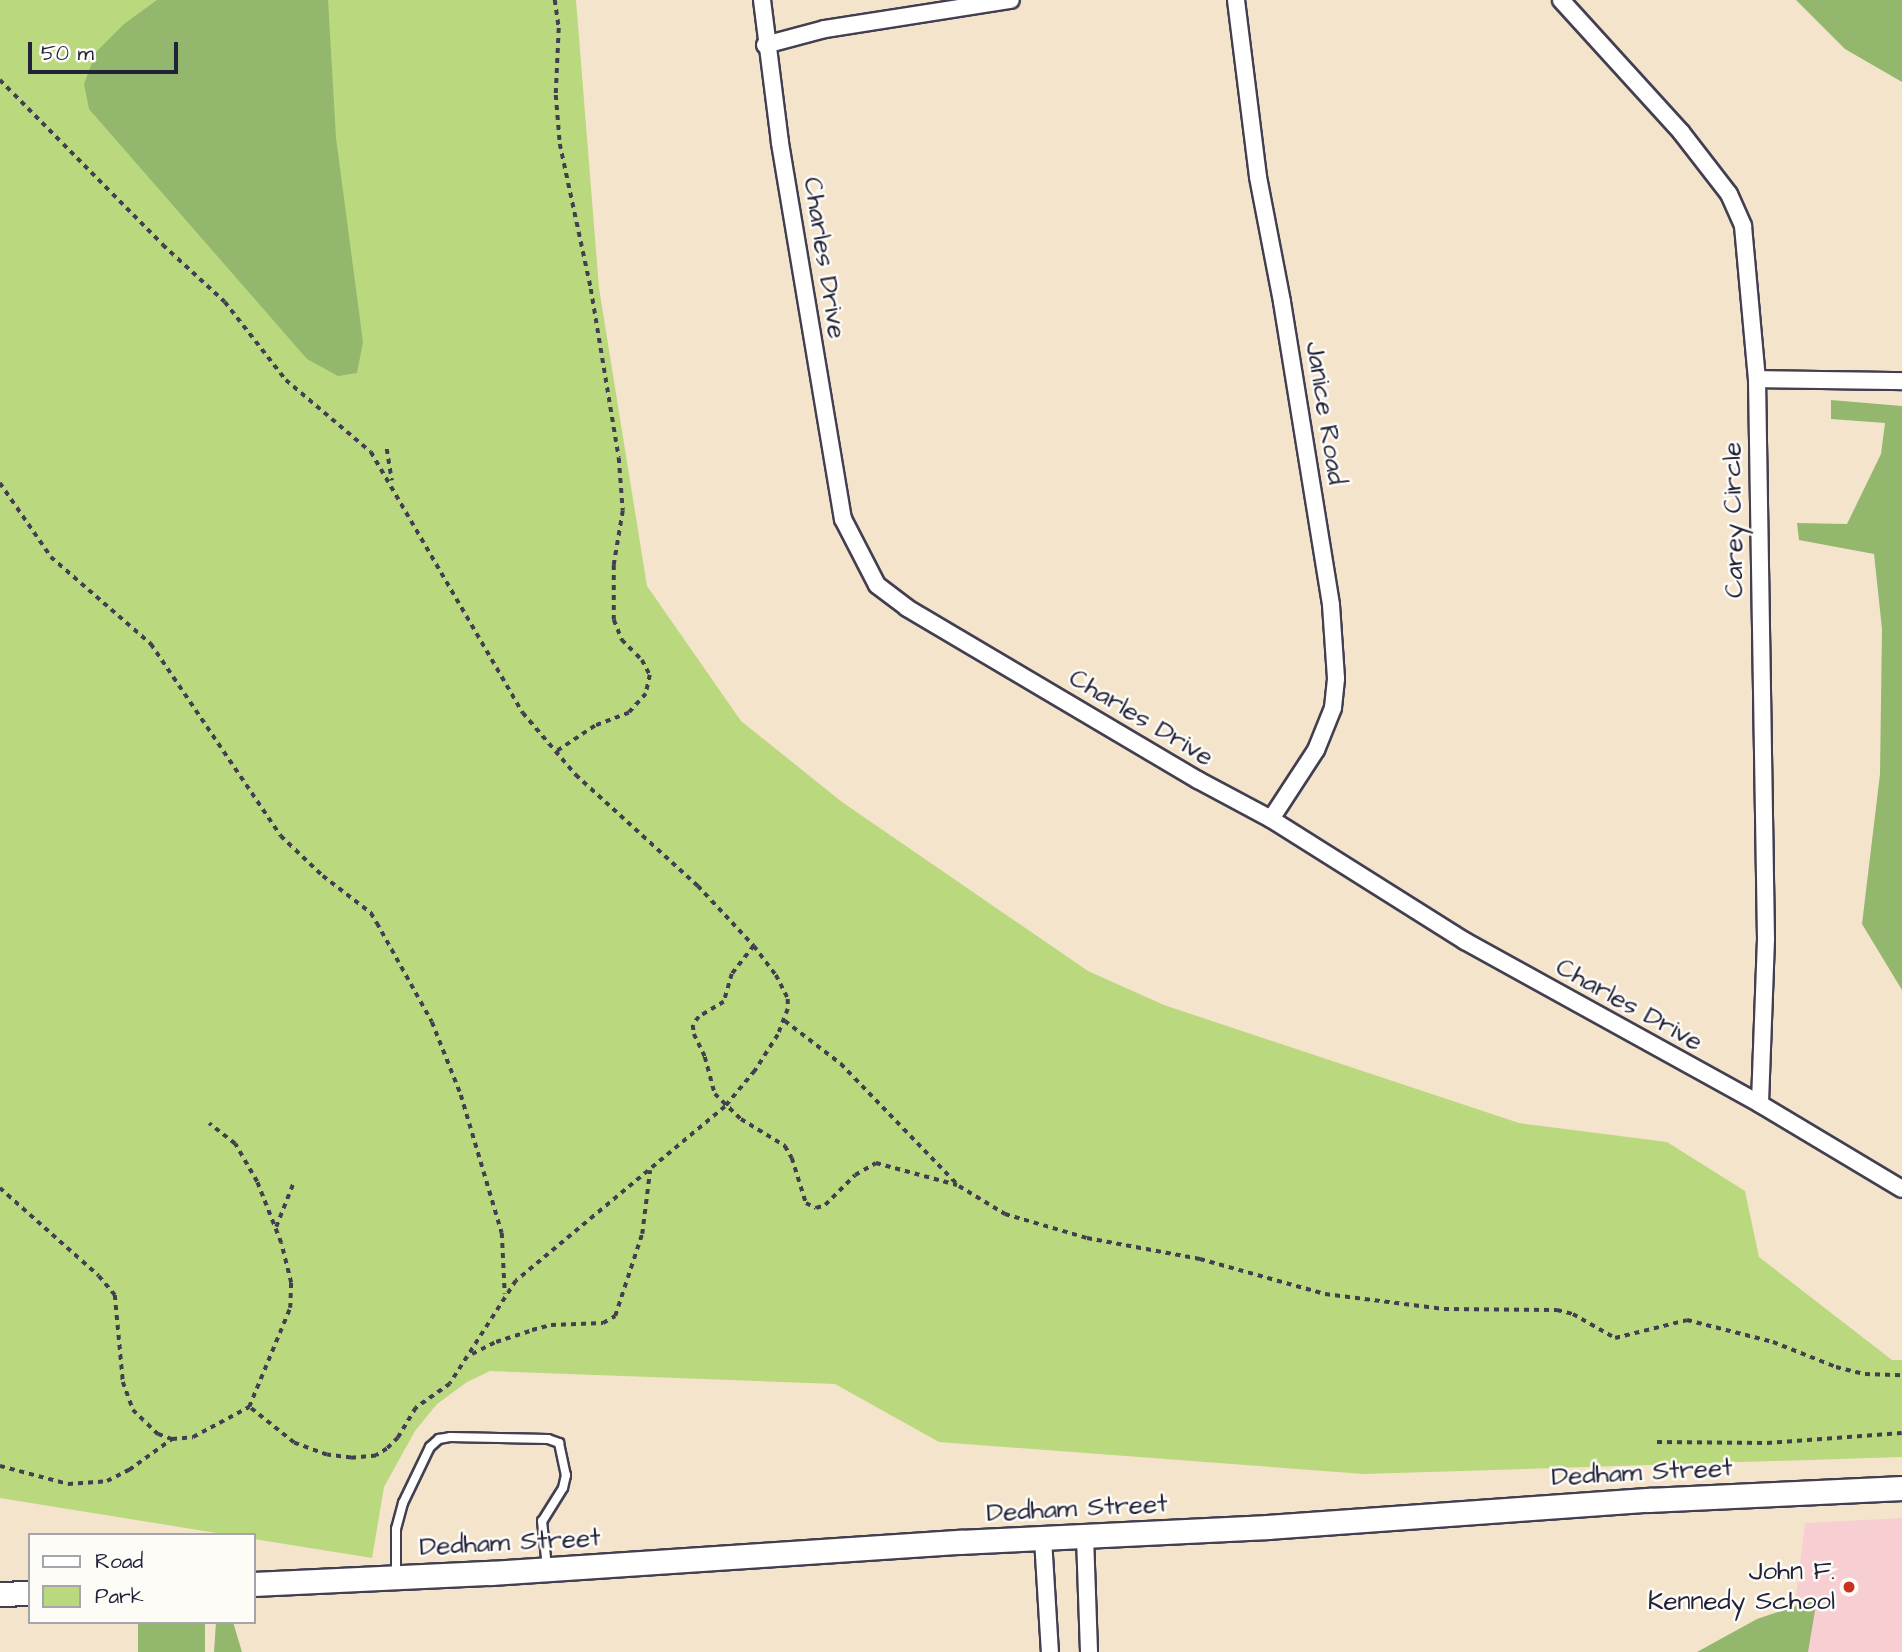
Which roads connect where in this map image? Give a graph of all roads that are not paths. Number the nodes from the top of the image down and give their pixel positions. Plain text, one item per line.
1 (762, 0) edge
2 (1011, 0) edge
3 (1236, 0) edge
4 (1562, 0) edge
5 (765, 45) junction
6 (1757, 379) junction
7 (1902, 381) edge
8 (1272, 819) junction
9 (1760, 1104) junction
10 (1902, 1189) edge
11 (1902, 1488) edge
12 (1085, 1537) junction
13 (1043, 1539) junction
14 (547, 1570) junction
15 (396, 1578) junction
16 (256, 1584) edge
17 (28, 1593) edge
18 (0, 1594) edge
19 (1050, 1652) edge
20 (1089, 1652) edge

1 - 5 street, Charles Drive
2 - 5 street
3 - 8 street, Janice Road
4 - 6 street, Carey Circle
5 - 8 street, Charles Drive
6 - 7 street
6 - 9 street, Carey Circle
8 - 9 street, Charles Drive
9 - 10 street, Charles Drive
11 - 12 main road, Dedham Street
12 - 13 main road, Dedham Street
12 - 20 street
13 - 14 main road, Dedham Street
13 - 19 street
14 - 15 main road, Dedham Street
14 - 15 lane
15 - 16 main road, Dedham Street
17 - 18 main road

